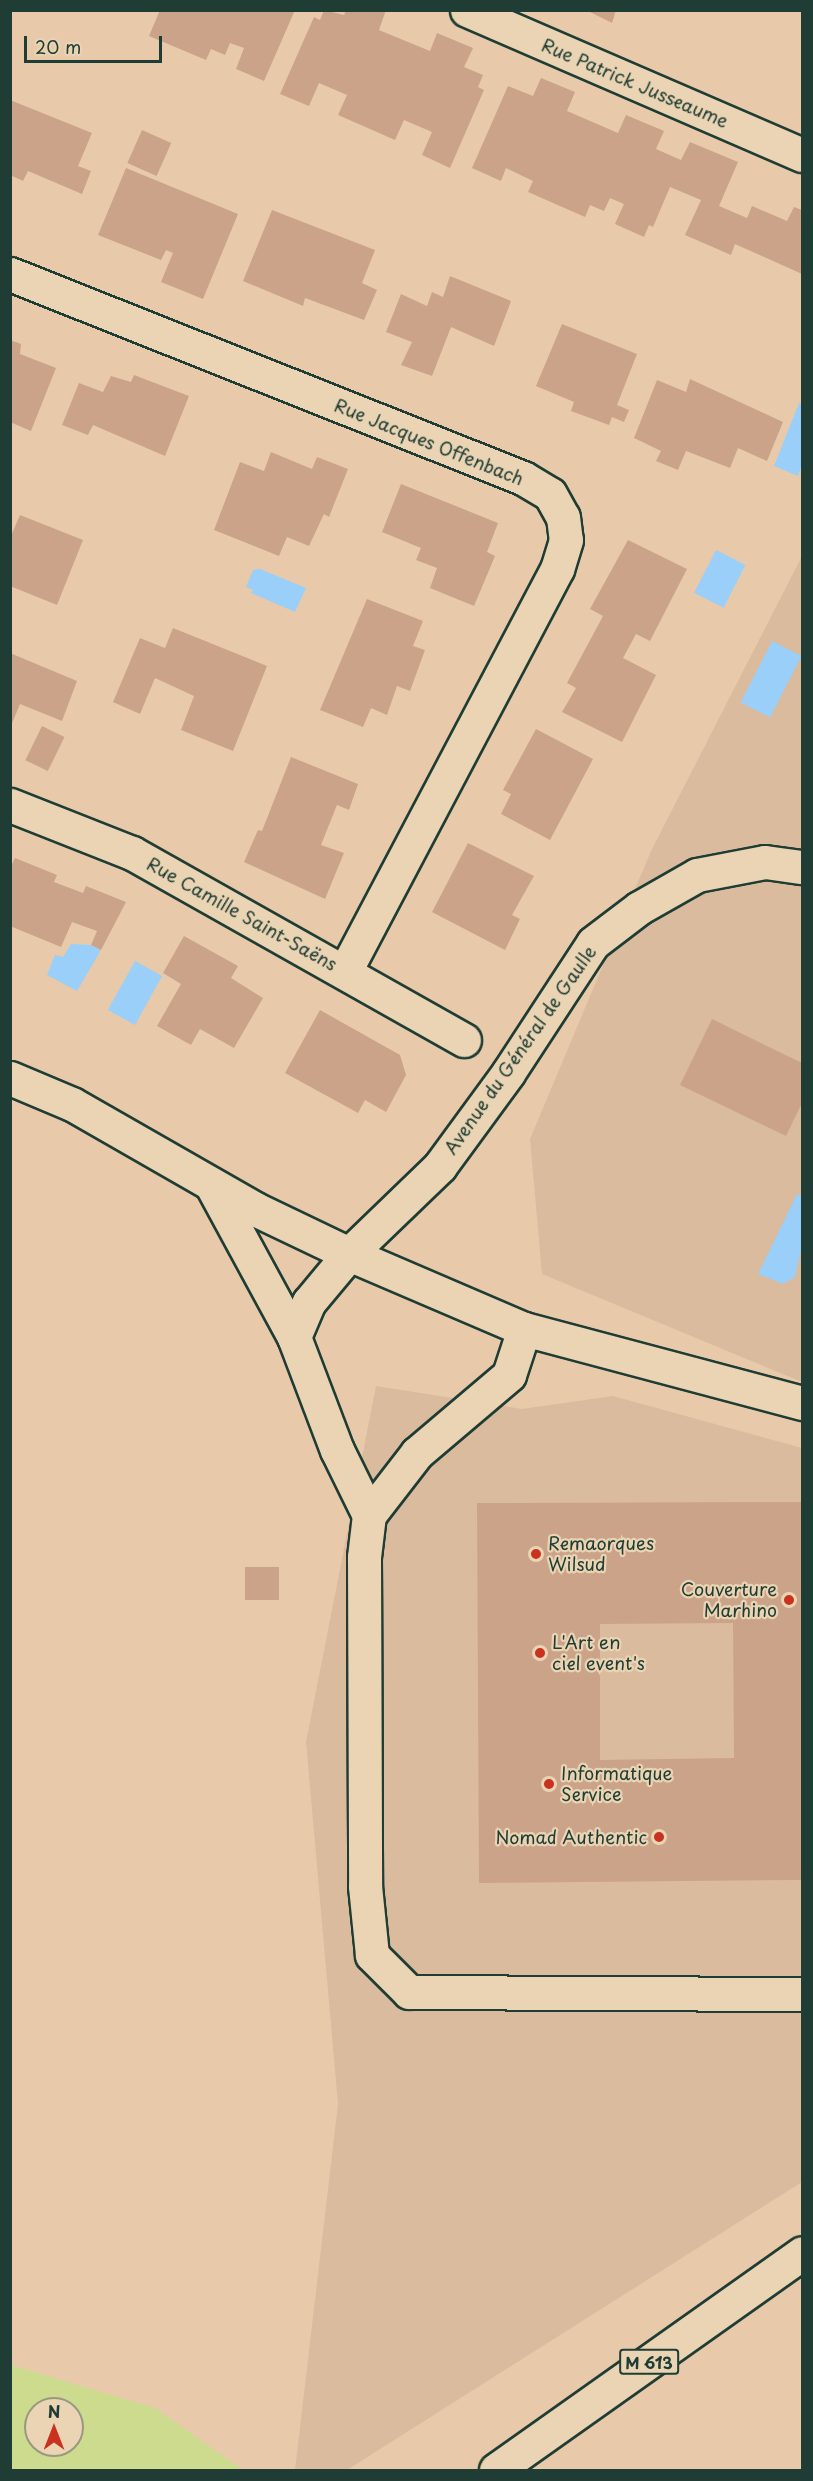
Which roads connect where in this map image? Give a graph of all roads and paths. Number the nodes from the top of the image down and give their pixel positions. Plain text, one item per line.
1 (467, 10) edge
2 (802, 155) edge
3 (10, 274) edge
4 (10, 805) edge
5 (802, 867) edge
6 (345, 971) junction
7 (464, 1041) dead end
8 (10, 1078) edge
9 (211, 1184) junction
10 (349, 1254) junction
11 (524, 1329) junction
12 (294, 1336) junction
13 (802, 1403) edge
14 (369, 1515) junction
15 (802, 1994) edge
16 (802, 2253) edge
17 (496, 2470) edge

1 - 2 street, Rue Patrick Jusseaume
3 - 6 street, Rue Jacques Offenbach
4 - 6 street, Rue Camille Saint-Saëns
5 - 10 street, Avenue du Général de Gaulle
6 - 7 street, Rue Camille Saint-Saëns
8 - 9 street
9 - 10 street
9 - 12 street
10 - 11 street
10 - 12 street, Avenue du Général de Gaulle
11 - 13 street
11 - 14 street
12 - 14 street
14 - 15 street
16 - 17 street, M 613

